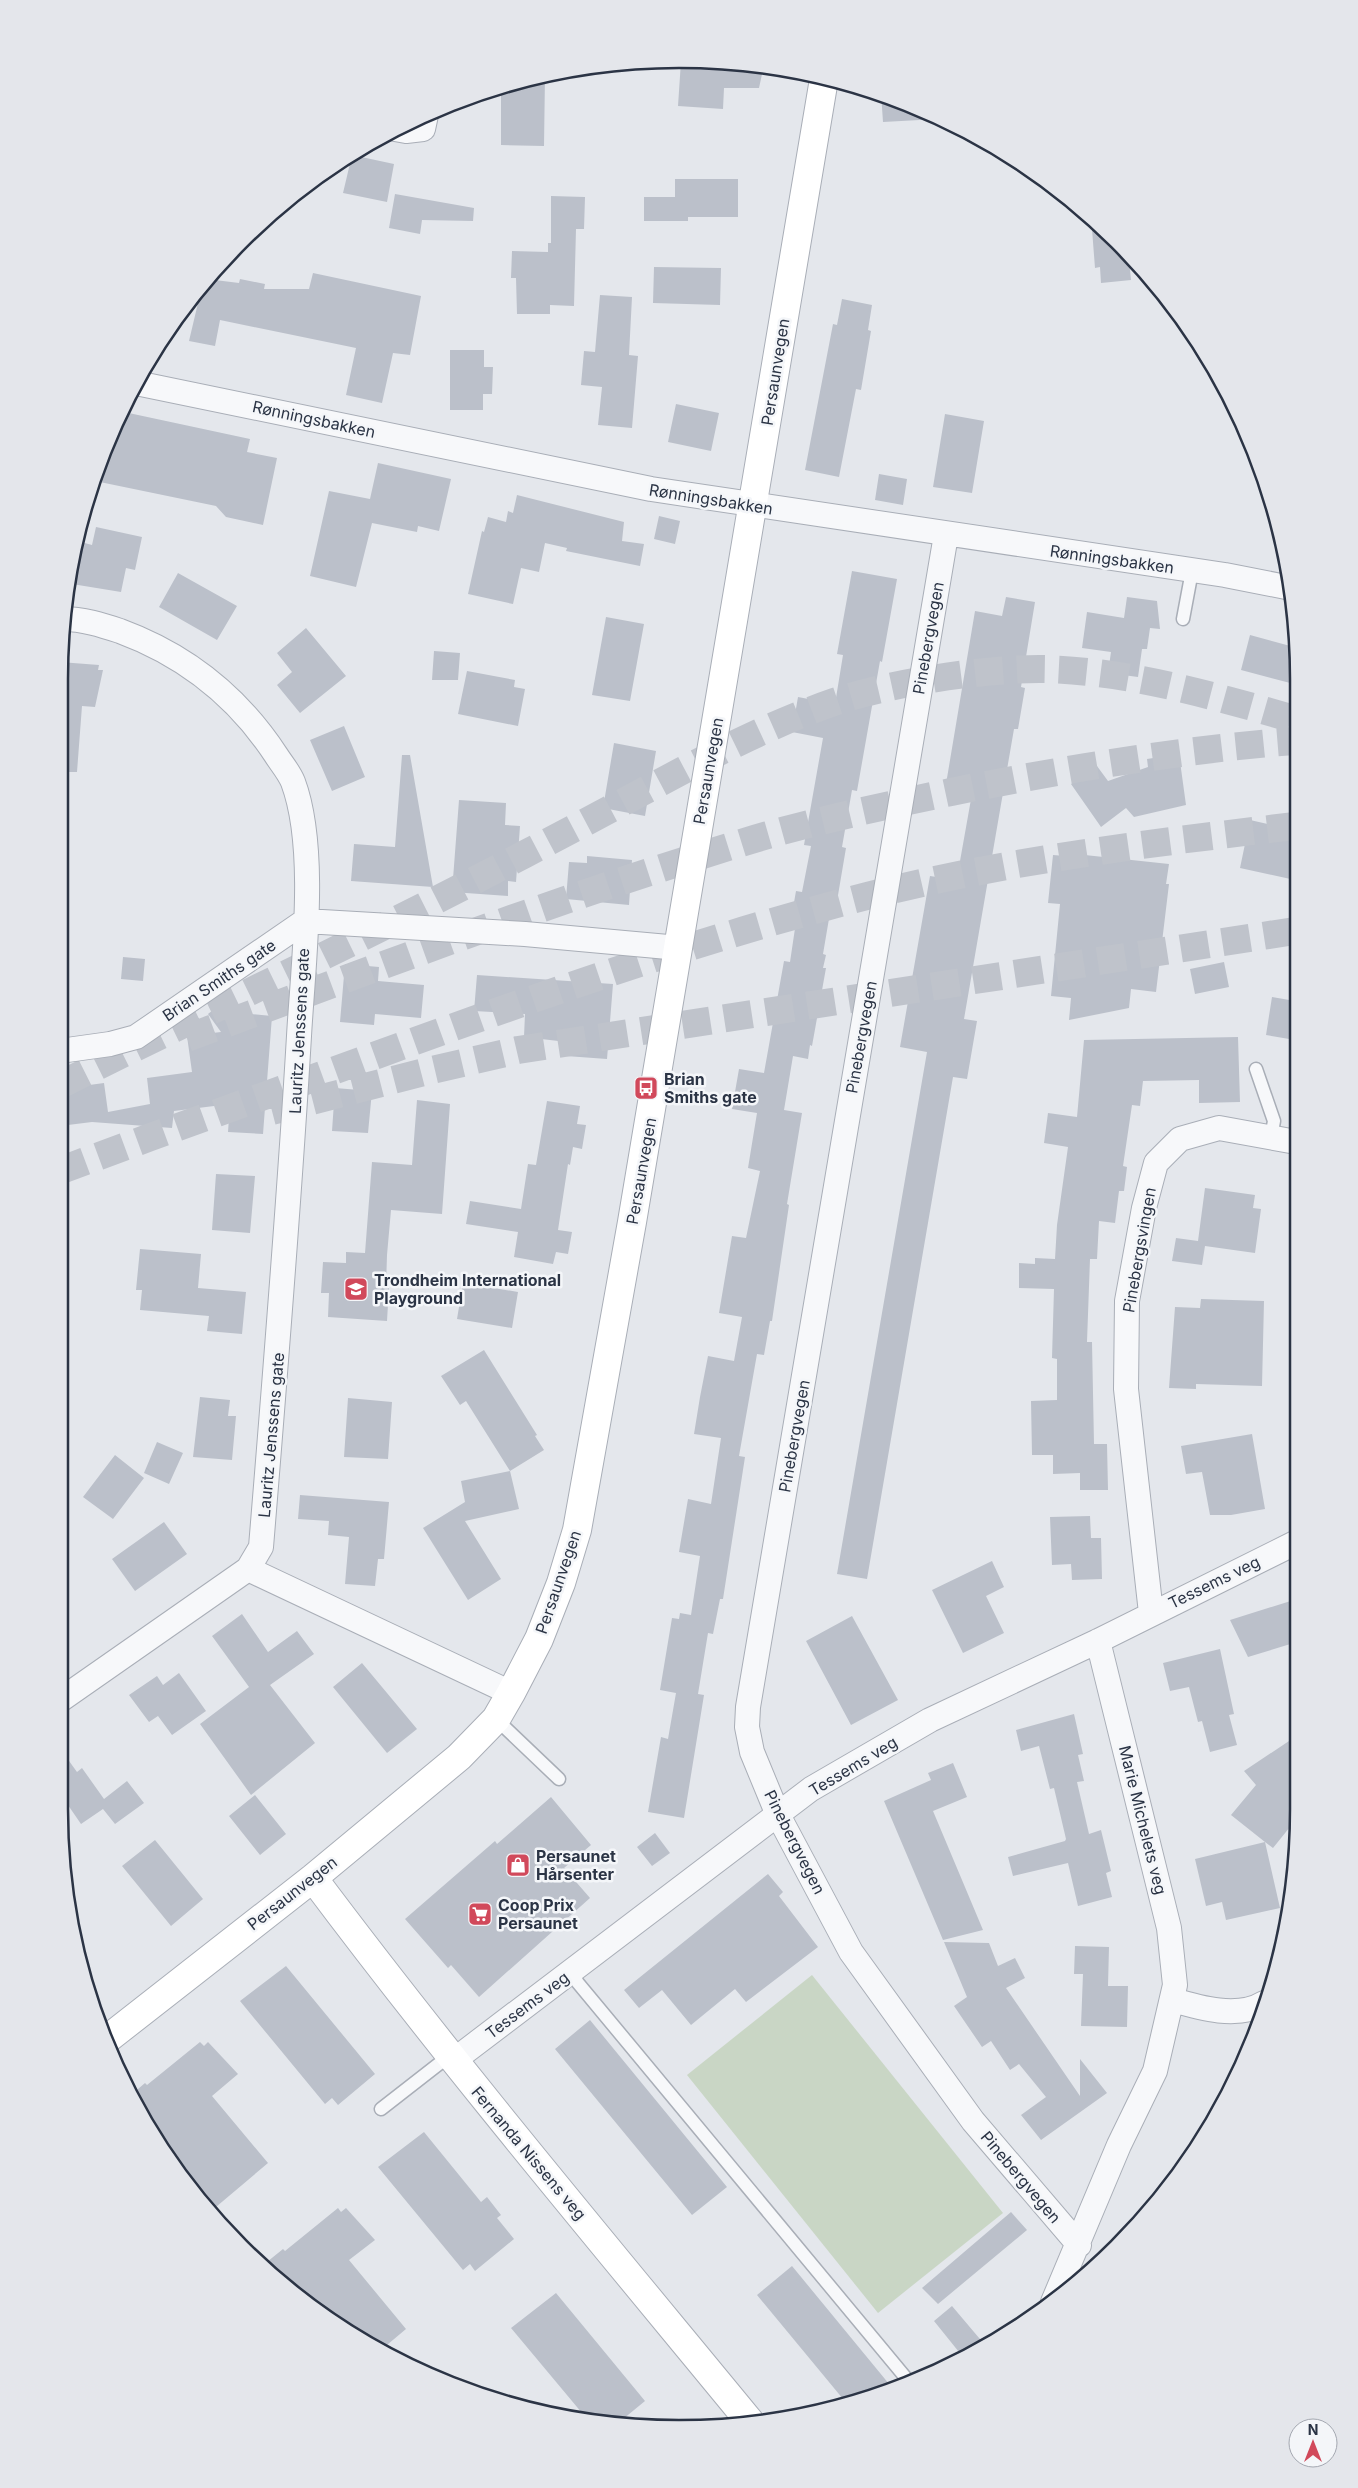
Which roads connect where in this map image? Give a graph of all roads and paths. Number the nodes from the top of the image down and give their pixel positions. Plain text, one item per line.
1 (823, 85) edge
2 (424, 124) edge
3 (408, 132) edge
4 (143, 384) edge
5 (753, 506) junction
6 (946, 535) junction
7 (1192, 571) junction
8 (1283, 587) edge
9 (71, 619) edge
10 (1183, 620) dead end
11 (305, 921) junction
12 (679, 948) junction
13 (68, 1050) edge
14 (1256, 1069) dead end
15 (1271, 1137) junction
16 (1290, 1141) edge
17 (1290, 1545) edge
18 (248, 1570) junction
19 (1151, 1613) junction
20 (1098, 1641) junction
21 (512, 1693) junction
22 (68, 1695) edge
23 (496, 1719) junction
24 (559, 1779) dead end
25 (778, 1815) junction
26 (314, 1878) junction
27 (571, 1972) junction
28 (1173, 2000) junction
29 (1258, 2005) edge
30 (111, 2036) edge
31 (451, 2058) junction
32 (382, 2110) dead end
33 (1079, 2245) junction
34 (1060, 2287) edge
35 (905, 2377) edge
36 (746, 2416) edge

1 - 5 street, Persaunvegen
2 - 3 street
4 - 5 street, Rønningsbakken
5 - 6 street, Rønningsbakken
5 - 12 street, Persaunvegen
6 - 7 street, Rønningsbakken
6 - 25 street, Pinebergvegen
7 - 8 street, Rønningsbakken
7 - 10 lane
9 - 11 street, Lauritz Jenssens gate
11 - 12 street
11 - 13 street, Brian Smiths gate
11 - 18 street, Lauritz Jenssens gate
12 - 21 street, Persaunvegen
14 - 15 lane
15 - 16 street, Pinebergsvingen
15 - 19 street, Pinebergsvingen
17 - 19 street, Tessems veg
18 - 21 street
18 - 22 street, Lauritz Jenssens gate
19 - 20 street, Tessems veg
20 - 25 street, Tessems veg
20 - 28 street, Marie Michelets veg
21 - 23 street, Persaunvegen
23 - 24 lane
23 - 26 street, Persaunvegen
25 - 27 street, Tessems veg
25 - 33 street, Pinebergvegen
26 - 30 street, Persaunvegen
26 - 31 street, Fernanda Nissens veg
27 - 31 street, Tessems veg
27 - 35 lane
28 - 29 street
28 - 33 street, Marie Michelets veg
31 - 32 lane
31 - 36 street, Fernanda Nissens veg
33 - 34 street, Marie Michelets veg

